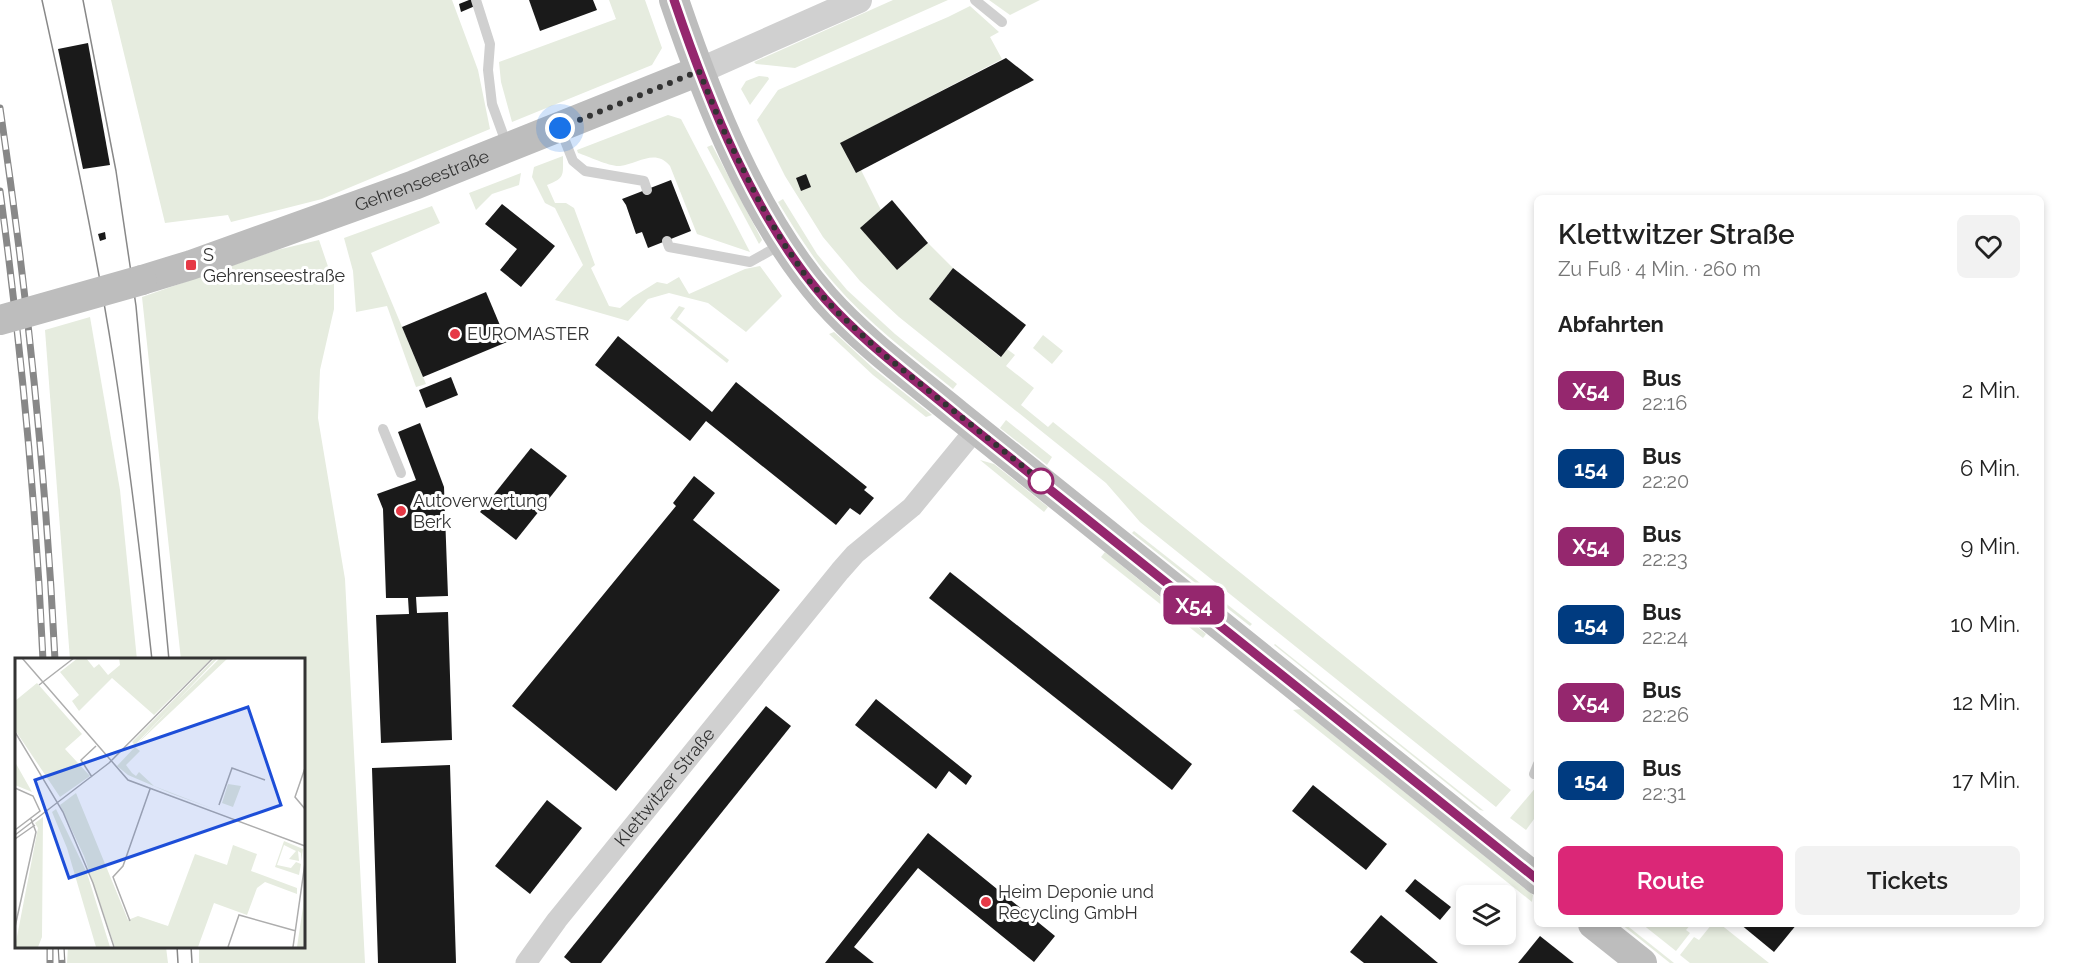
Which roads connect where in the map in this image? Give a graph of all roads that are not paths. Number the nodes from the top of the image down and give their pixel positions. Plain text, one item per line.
1 (476, 0) edge
2 (674, 0) edge
3 (860, 0) edge
4 (975, 0) edge
5 (1002, 22) dead end
6 (699, 71) junction
7 (560, 128) junction
8 (508, 148) junction
9 (647, 190) dead end
10 (667, 241) dead end
11 (784, 244) junction
12 (0, 320) edge
13 (383, 429) dead end
14 (976, 429) junction
15 (401, 473) dead end
16 (1534, 877) edge
17 (1597, 927) edge
18 (526, 963) edge
19 (1642, 963) edge

1 - 8 lane
2 - 6 main road
3 - 6 street
4 - 5 lane
6 - 7 main road, Gehrenseestraße
6 - 11 main road
7 - 8 main road, Gehrenseestraße
7 - 9 lane
8 - 12 main road, Gehrenseestraße, bridge
10 - 11 lane
11 - 14 main road
13 - 15 lane
14 - 16 main road
14 - 18 street, Klettwitzer Straße
17 - 19 main road

